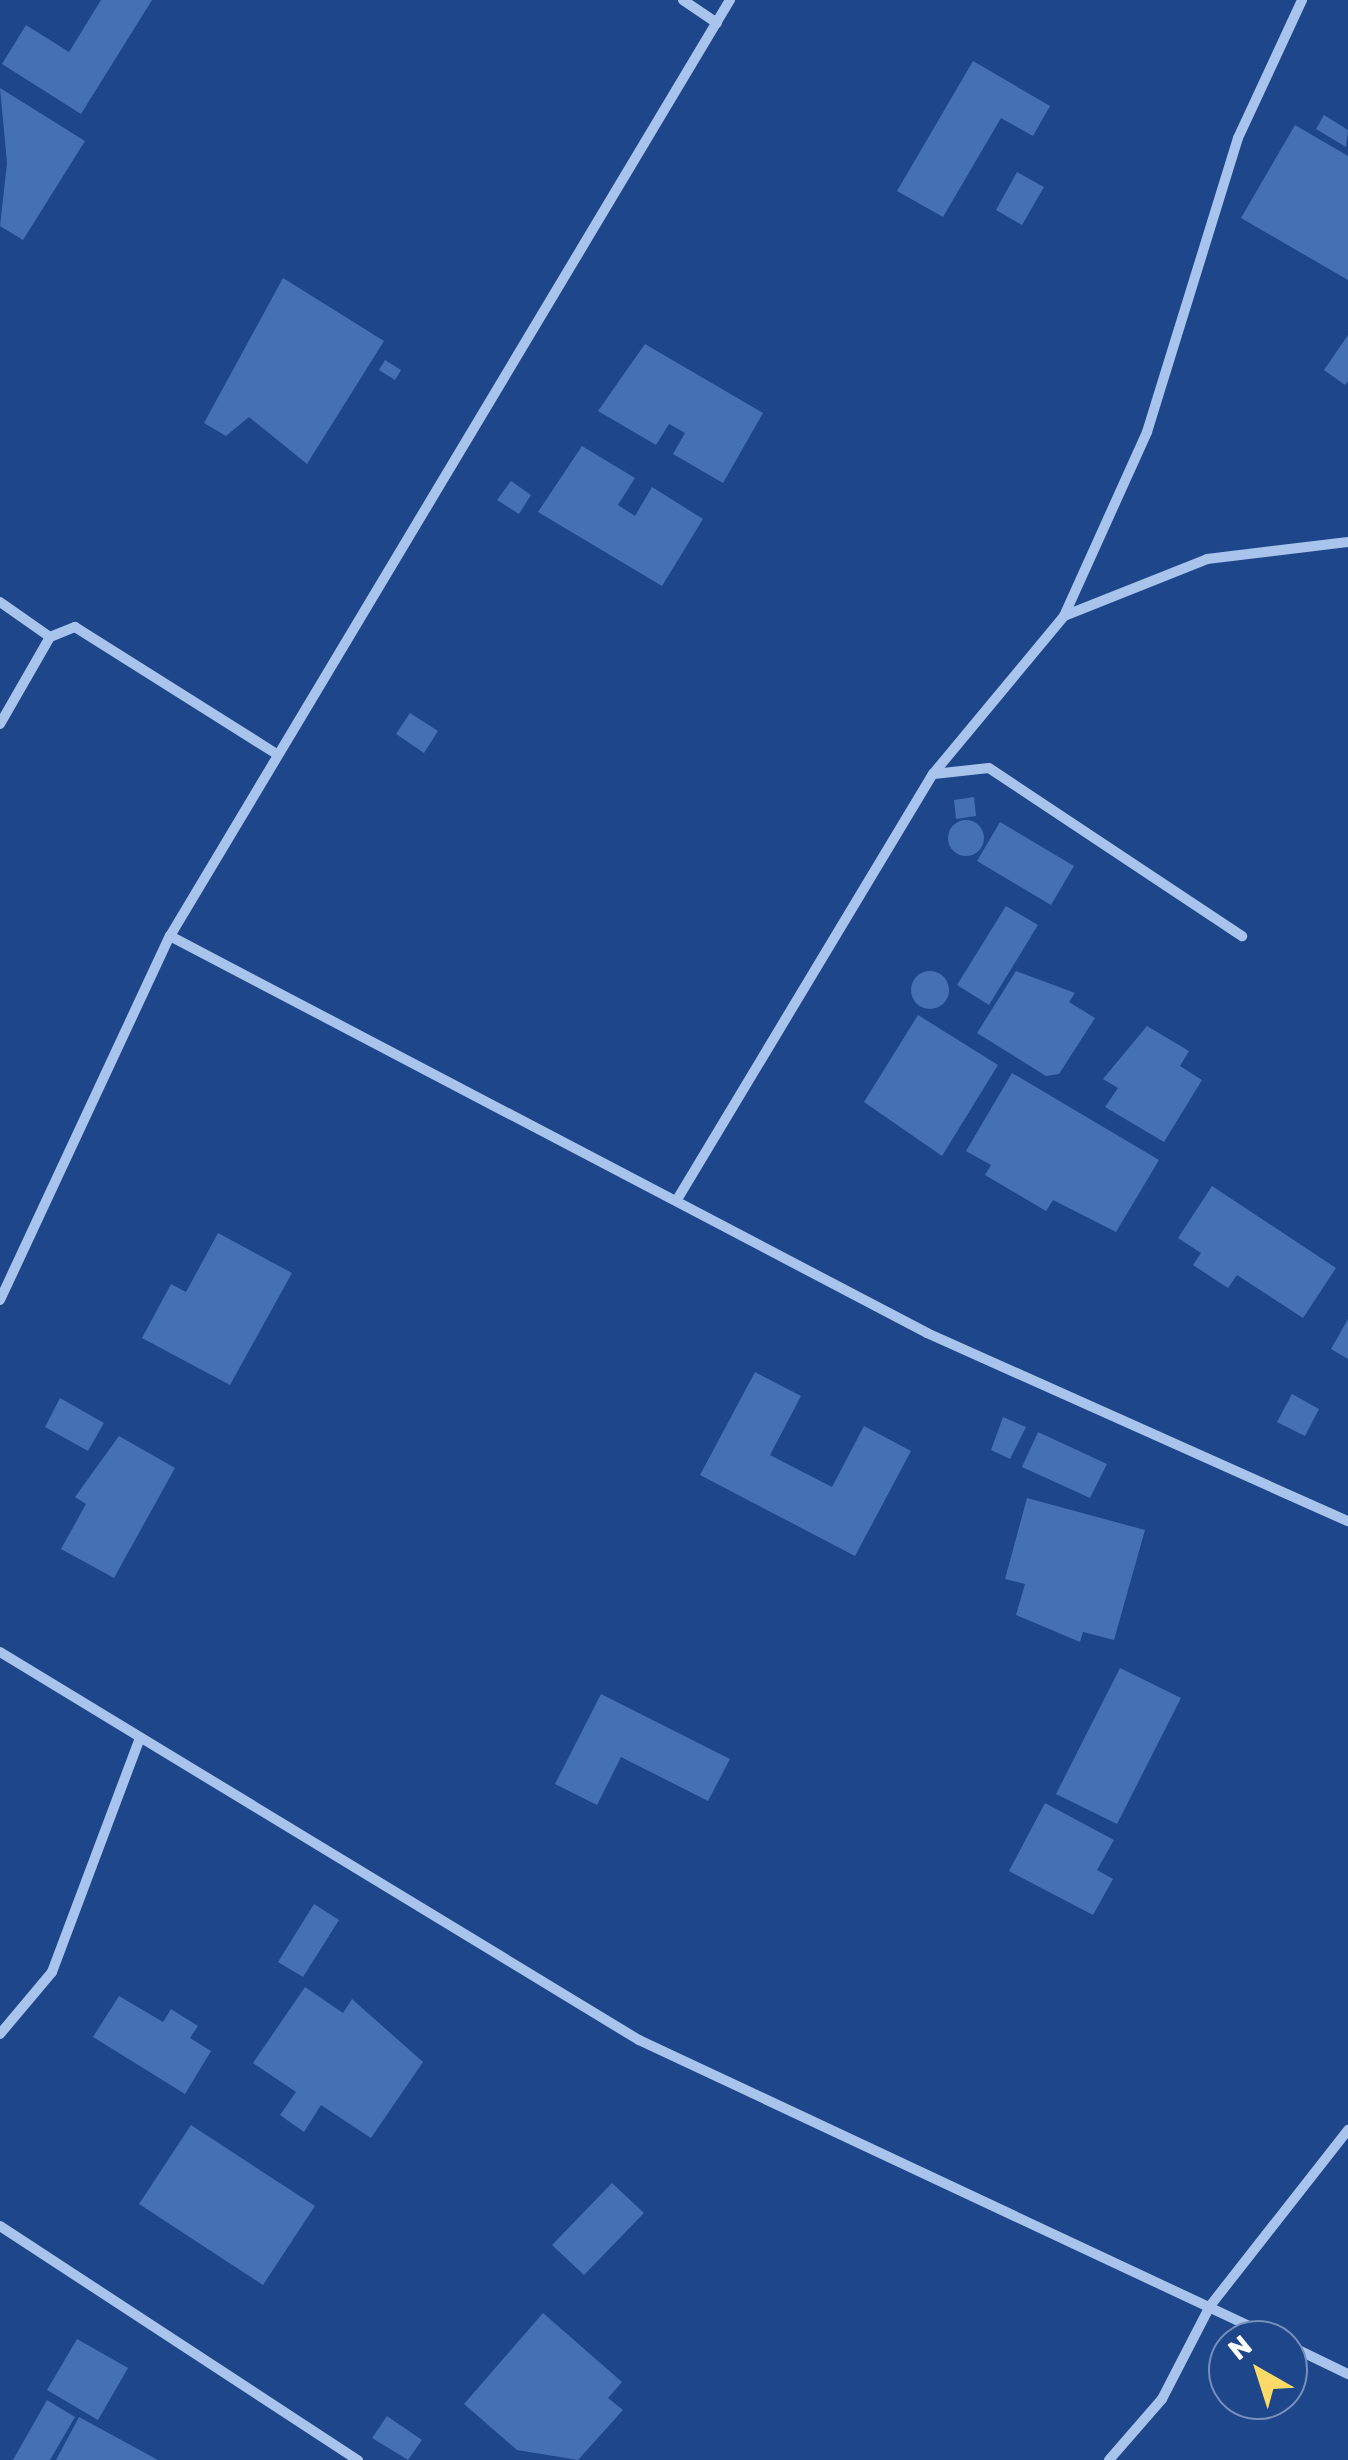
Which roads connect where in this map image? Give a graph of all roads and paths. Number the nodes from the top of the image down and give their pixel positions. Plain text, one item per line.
1 (683, 0) edge
2 (730, 0) edge
3 (1302, 0) edge
4 (717, 23) junction
5 (1348, 542) edge
6 (0, 602) edge
7 (1064, 616) junction
8 (50, 637) junction
9 (0, 724) edge
10 (277, 754) junction
11 (932, 774) junction
12 (170, 936) junction
13 (1242, 936) dead end
14 (678, 1198) junction
15 (0, 1300) edge
16 (1348, 1521) edge
17 (0, 1652) edge
18 (140, 1740) junction
19 (0, 2034) edge
20 (1348, 2130) edge
21 (0, 2226) edge
22 (1210, 2306) junction
23 (1238, 2320) edge
24 (1308, 2354) edge
25 (1348, 2374) edge
26 (358, 2460) edge
27 (1109, 2460) edge

1 - 4 street
2 - 4 street
3 - 7 street
4 - 10 street
5 - 7 street
6 - 8 street
7 - 11 street
8 - 9 street
8 - 10 street
10 - 12 street
11 - 13 street
11 - 14 street
12 - 14 street
12 - 15 street
14 - 16 street
17 - 18 street
18 - 19 street
18 - 22 street
20 - 22 street
21 - 26 street
22 - 23 street
22 - 27 street
24 - 25 street

